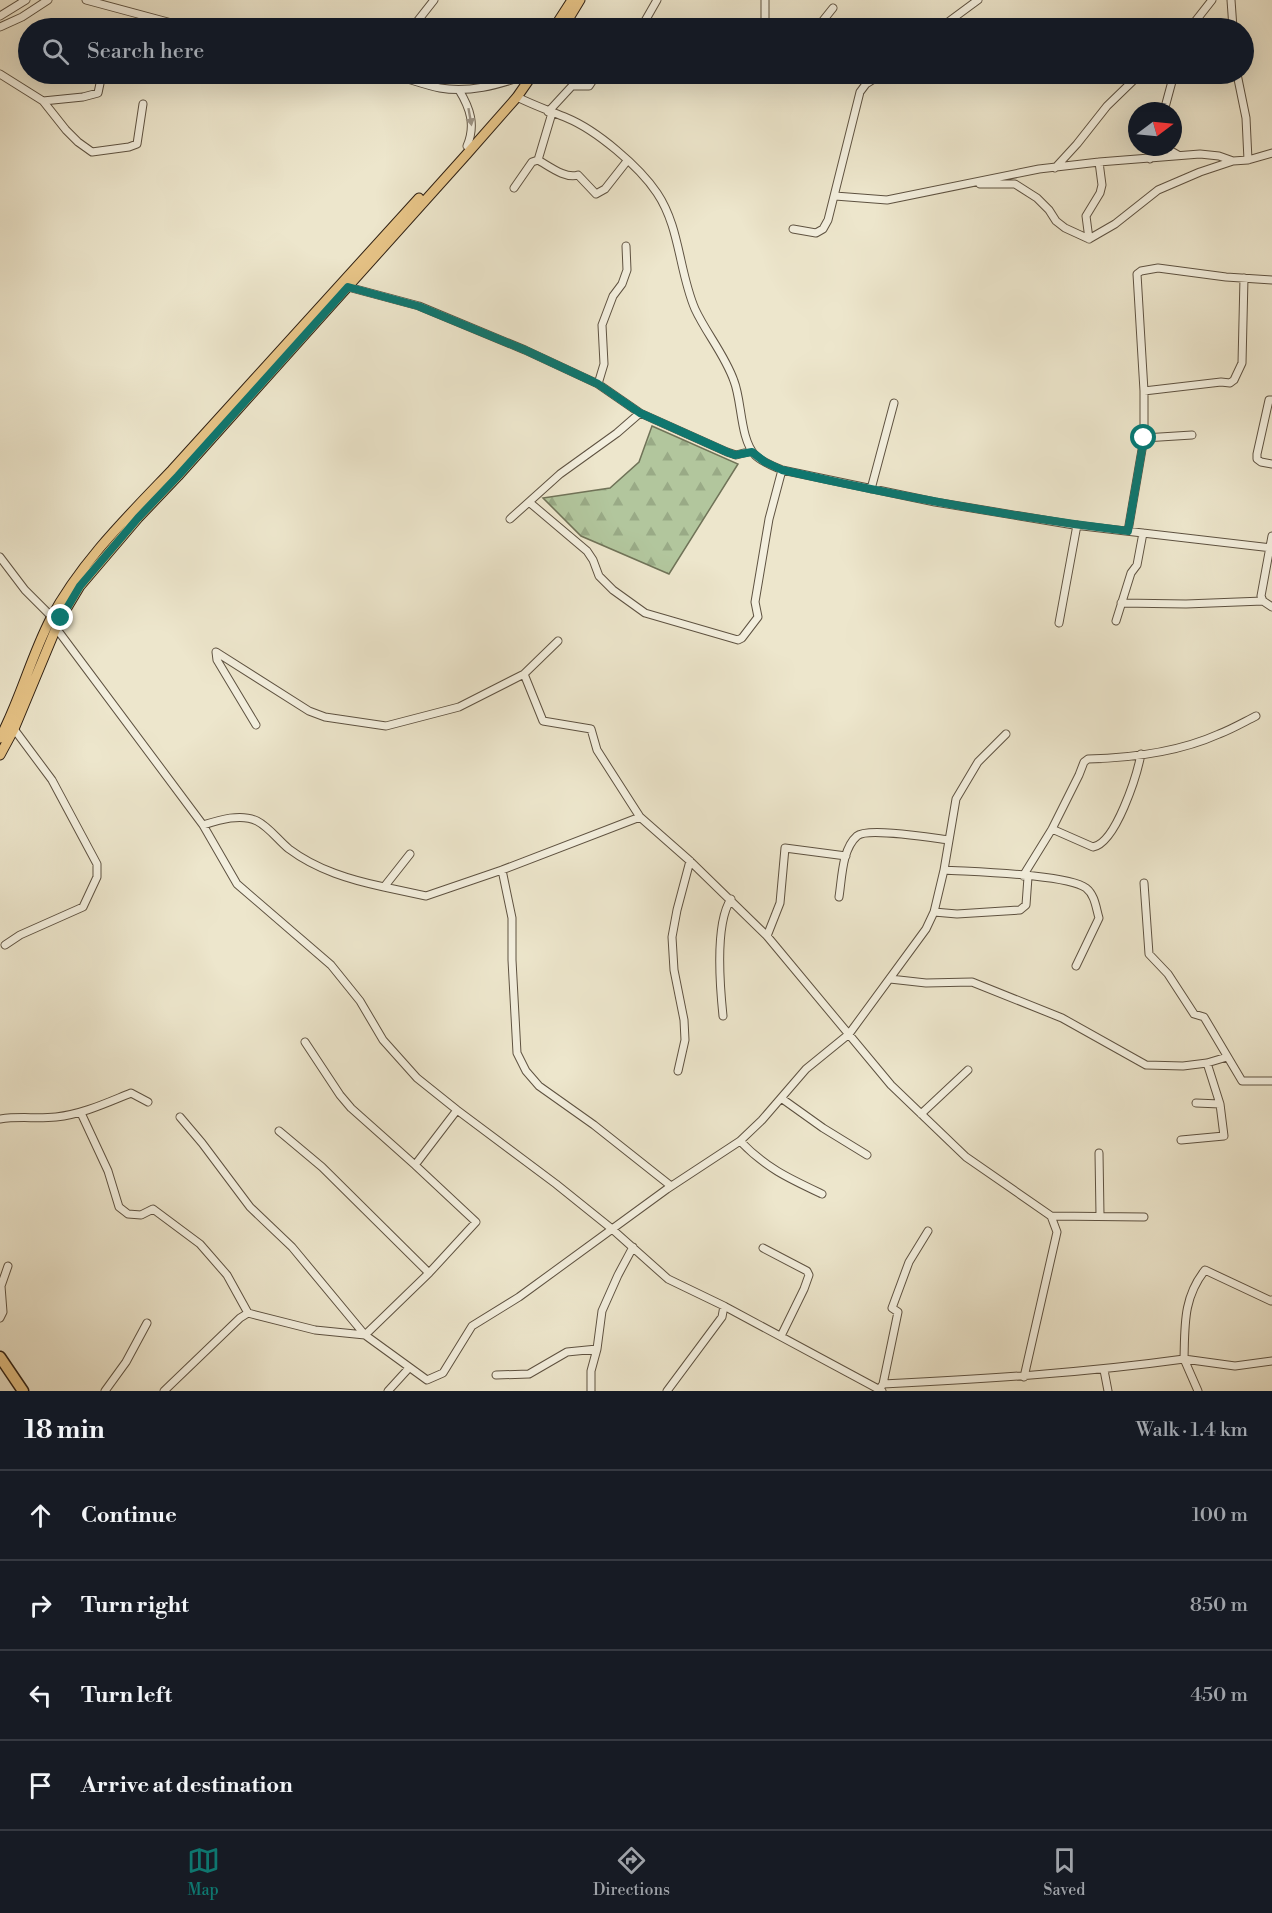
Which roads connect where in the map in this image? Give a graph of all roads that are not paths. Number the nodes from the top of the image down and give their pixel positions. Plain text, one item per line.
1 (26, 0) edge
2 (48, 0) edge
3 (86, 0) edge
4 (434, 0) edge
5 (572, 0) edge
6 (580, 0) edge
7 (657, 0) edge
8 (765, 0) edge
9 (978, 0) edge
10 (1212, 0) edge
11 (1231, 0) edge
12 (833, 8) dead end
13 (0, 16) edge
14 (20, 18) edge
15 (149, 18) edge
16 (420, 18) edge
17 (560, 18) edge
18 (568, 18) edge
19 (647, 18) edge
20 (765, 18) edge
21 (825, 18) edge
22 (954, 18) edge
23 (1198, 18) edge
24 (1232, 18) edge
25 (18, 19) edge
26 (0, 27) edge
27 (0, 74) edge
28 (100, 84) edge
29 (426, 84) edge
30 (497, 84) edge
31 (519, 84) edge
32 (523, 84) edge
33 (590, 84) edge
34 (866, 84) edge
35 (1130, 84) edge
36 (1171, 84) edge
37 (1239, 84) edge
38 (459, 90) junction
39 (517, 97) junction
40 (43, 101) junction
41 (1166, 102) edge
42 (143, 104) dead end
43 (550, 112) junction
44 (467, 146) junction
45 (1272, 153) edge
46 (1182, 155) edge
47 (1151, 156) edge
48 (1171, 156) edge
49 (1150, 159) junction
50 (538, 160) junction
51 (1248, 160) junction
52 (627, 161) junction
53 (1233, 161) junction
54 (1099, 162) junction
55 (1055, 168) junction
56 (959, 186) junction
57 (514, 188) dead end
58 (835, 196) junction
59 (792, 229) dead end
60 (1089, 239) junction
61 (626, 246) dead end
62 (1244, 278) junction
63 (1272, 280) edge
64 (348, 287) junction
65 (598, 384) junction
66 (1144, 391) junction
67 (1272, 400) edge
68 (894, 403) dead end
69 (640, 413) junction
70 (1191, 435) dead end
71 (1144, 438) junction
72 (752, 452) junction
73 (1272, 464) edge
74 (782, 470) junction
75 (871, 489) junction
76 (529, 502) junction
77 (510, 519) dead end
78 (1077, 525) junction
79 (1128, 531) junction
80 (1143, 533) junction
81 (1272, 536) edge
82 (1270, 548) edge
83 (0, 557) edge
84 (1263, 601) junction
85 (1121, 603) junction
86 (1272, 607) edge
87 (52, 617) junction
88 (1116, 621) dead end
89 (1059, 623) dead end
90 (56, 628) junction
91 (558, 641) dead end
92 (524, 674) junction
93 (1256, 716) dead end
94 (256, 725) dead end
95 (14, 729) junction
96 (1006, 734) dead end
97 (0, 738) edge
98 (1141, 754) junction
99 (0, 755) edge
100 (640, 817) junction
101 (203, 825) junction
102 (1052, 829) junction
103 (949, 840) junction
104 (410, 854) dead end
105 (846, 856) junction
106 (690, 861) junction
107 (502, 870) junction
108 (944, 870) junction
109 (1025, 876) junction
110 (1144, 883) dead end
111 (384, 887) junction
112 (839, 897) dead end
113 (730, 899) junction
114 (934, 912) junction
115 (767, 936) junction
116 (5, 945) dead end
117 (1076, 966) dead end
118 (890, 979) junction
119 (723, 1016) dead end
120 (849, 1034) junction
121 (305, 1042) dead end
122 (1227, 1057) junction
123 (1207, 1063) junction
124 (968, 1070) dead end
125 (678, 1071) dead end
126 (1272, 1081) edge
127 (781, 1098) junction
128 (148, 1102) dead end
129 (1196, 1103) dead end
130 (1220, 1104) junction
131 (457, 1110) junction
132 (81, 1113) junction
133 (921, 1114) junction
134 (180, 1118) dead end
135 (0, 1119) edge
136 (279, 1131) dead end
137 (1181, 1140) dead end
138 (740, 1141) junction
139 (1099, 1153) dead end
140 (867, 1155) dead end
141 (415, 1165) junction
142 (671, 1186) junction
143 (822, 1194) dead end
144 (1100, 1215) junction
145 (1051, 1216) junction
146 (1144, 1217) dead end
147 (612, 1229) junction
148 (928, 1231) dead end
149 (633, 1247) junction
150 (762, 1248) dead end
151 (8, 1266) dead end
152 (429, 1273) junction
153 (1272, 1300) edge
154 (724, 1305) junction
155 (248, 1313) junction
156 (0, 1318) edge
157 (147, 1323) dead end
158 (365, 1335) junction
159 (782, 1336) junction
160 (597, 1349) junction
161 (0, 1357) edge
162 (1184, 1359) junction
163 (1272, 1361) edge
164 (409, 1368) junction
165 (0, 1369) edge
166 (1104, 1370) junction
167 (496, 1375) dead end
168 (1024, 1377) junction
169 (882, 1389) edge
170 (15, 1391) edge
171 (23, 1391) edge
172 (105, 1391) edge
173 (164, 1391) edge
174 (388, 1391) edge
175 (591, 1391) edge
176 (667, 1391) edge
177 (1108, 1391) edge
178 (1198, 1391) edge

1 - 13 street
2 - 14 street
3 - 15 street
4 - 16 street
5 - 17 main road
6 - 18 main road
7 - 19 street
8 - 20 street
9 - 22 street
10 - 23 street
11 - 24 street
12 - 21 street
25 - 26 street
27 - 40 street
28 - 40 street
29 - 38 street
30 - 38 street
31 - 44 main road
32 - 39 main road
33 - 43 street
34 - 58 street
35 - 55 street
36 - 41 street
37 - 51 street
38 -> 44 street
39 - 43 street
39 - 64 main road
40 - 42 street
43 - 50 street
43 - 52 street
44 - 87 main road
45 - 51 street
46 - 53 street
47 - 49 street
48 - 49 street
49 - 54 street
50 - 52 street
50 - 57 street
51 - 53 street
52 - 72 street
53 - 60 street
54 - 55 street
54 - 60 street
55 - 56 street
56 - 58 street
56 - 60 street
58 - 59 street
61 - 65 street
62 - 63 street
62 - 66 street
62 - 66 street
64 - 65 street
64 - 90 main road
65 - 69 street
66 - 71 street
67 - 73 street
68 - 75 street
69 - 72 street
69 - 76 street
70 - 71 street
71 - 79 street
72 - 74 street
74 - 75 street
74 - 76 street
75 - 78 street
76 - 77 street
78 - 79 street
78 - 89 street
79 - 80 street
80 - 82 street
80 - 85 street
81 - 82 street
82 - 84 street
83 - 87 street
84 - 85 street
84 - 86 street
85 - 88 street
87 - 97 main road
90 - 95 main road
90 - 101 street
91 - 92 street
92 - 94 street
92 - 100 street
93 - 98 street
95 - 99 main road
95 - 116 street
96 - 103 street
98 - 102 street
98 - 102 street
100 - 106 street
100 - 107 street
101 - 111 street
101 - 131 street
102 - 109 street
103 - 105 street
103 - 108 street
104 - 111 street
105 - 112 street
105 - 115 street
106 - 113 street
106 - 125 street
107 - 111 street
107 - 142 street
108 - 109 street
108 - 114 street
109 - 114 street
109 - 117 street
110 - 122 street
113 - 115 street
113 - 119 street
114 - 118 street
115 - 120 street
118 - 120 street
118 - 123 street
120 - 127 street
120 - 133 street
121 - 141 street
122 - 123 street
122 - 126 street
123 - 130 street
124 - 133 street
127 - 138 street
127 - 140 street
128 - 132 street
129 - 130 street
130 - 137 street
131 - 141 street
131 - 147 street
132 - 135 street
132 - 155 street
133 - 145 street
134 - 158 street
136 - 152 street
138 - 142 street
138 - 143 street
139 - 144 street
141 - 152 street
142 - 147 street
144 - 145 street
144 - 146 street
145 - 168 street
147 - 149 street
147 - 164 street
148 - 169 street
149 - 154 street
149 - 160 street
150 - 159 street
151 - 156 street
152 - 158 street
153 - 162 street
154 - 159 street
154 - 176 street
155 - 158 street
155 - 173 street
157 - 172 street
158 - 164 street
159 - 169 street
160 - 167 street
160 - 175 street
161 - 171 highway
162 - 163 street
162 - 166 street
162 - 178 street
164 - 174 street
165 - 170 highway
166 - 168 street
166 - 177 street
168 - 169 street

